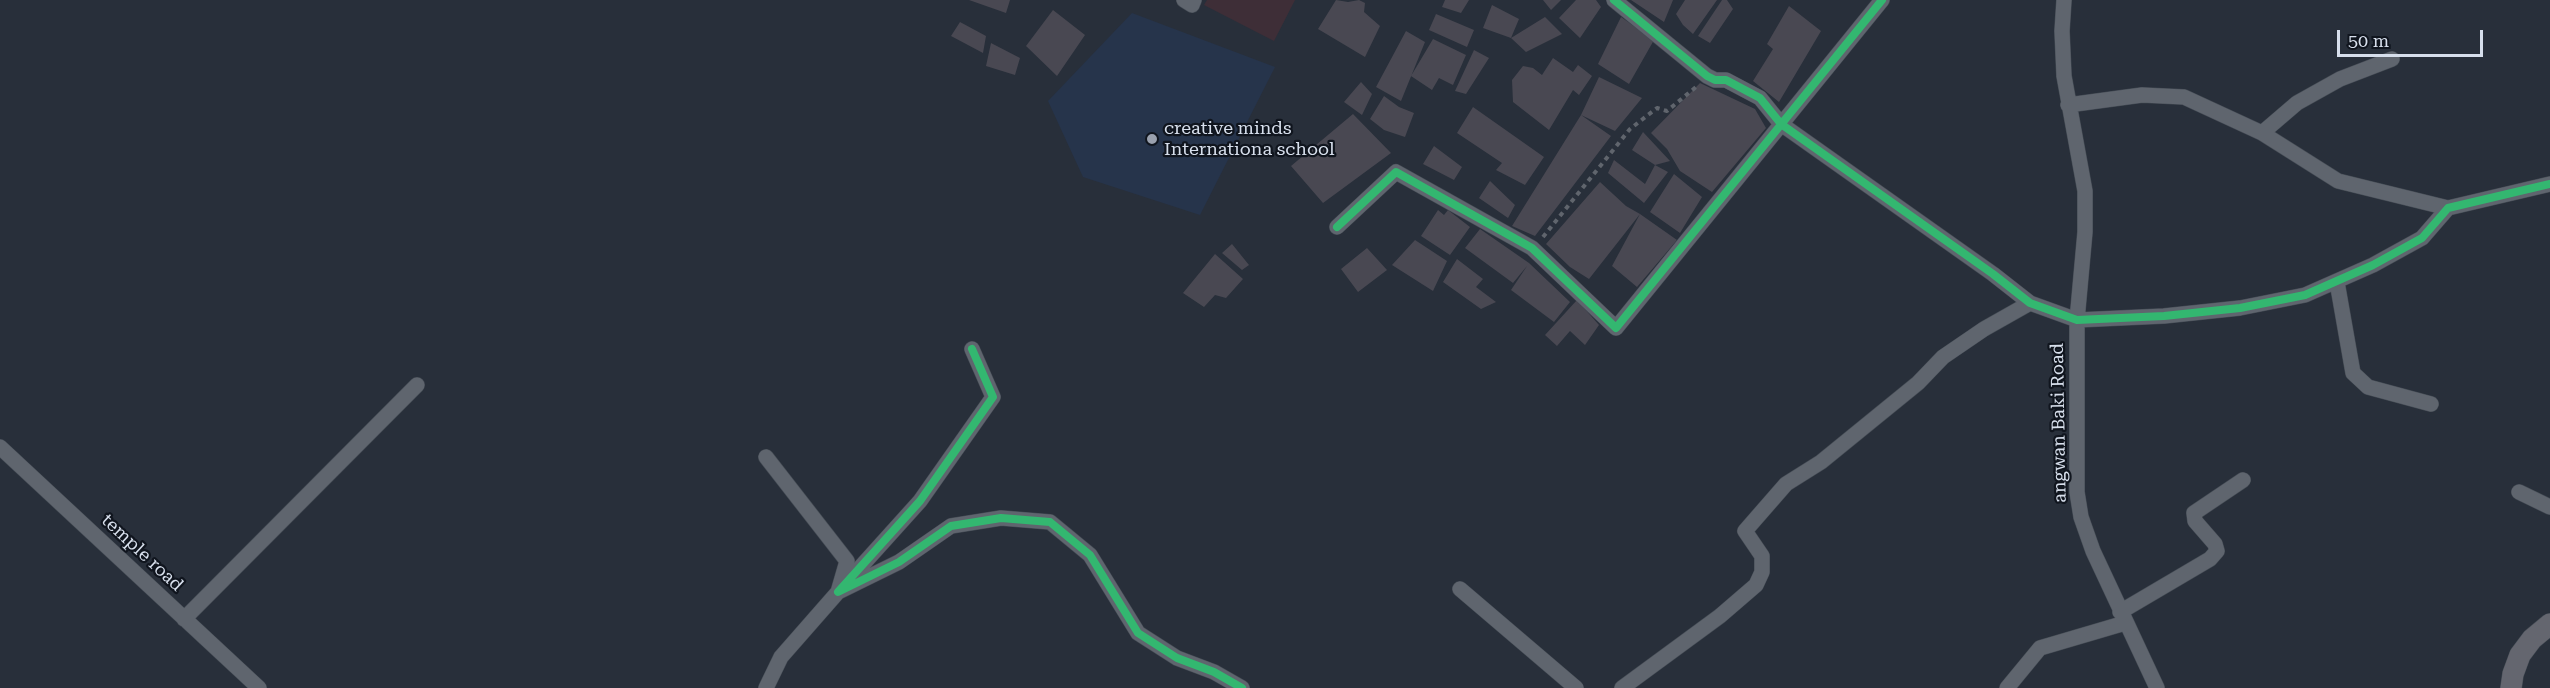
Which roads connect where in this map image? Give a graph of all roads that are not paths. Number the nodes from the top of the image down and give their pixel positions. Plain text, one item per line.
1 (1184, 0) edge
2 (1194, 0) edge
3 (1614, 0) edge
4 (1882, 0) edge
5 (2064, 0) edge
6 (2392, 59) dead end
7 (2068, 105) junction
8 (1781, 124) junction
9 (2262, 133) junction
10 (2550, 184) edge
11 (2448, 208) junction
12 (1337, 227) dead end
13 (2337, 282) junction
14 (2030, 303) junction
15 (2077, 320) junction
16 (972, 349) dead end
17 (417, 385) dead end
18 (2430, 404) dead end
19 (0, 447) edge
20 (766, 457) dead end
21 (2243, 480) dead end
22 (2519, 492) dead end
23 (2550, 507) edge
24 (1460, 588) dead end
25 (838, 592) junction
26 (2123, 617) junction
27 (184, 619) junction
28 (2550, 624) edge
29 (2011, 686) edge
30 (259, 688) edge
31 (766, 688) edge
32 (1242, 688) edge
33 (1576, 688) edge
34 (1622, 688) edge
35 (2157, 688) edge
36 (2511, 688) edge

1 - 2 street
3 - 8 street
4 - 8 street
5 - 7 street, angwan Baki Road
6 - 9 street
7 - 9 street
7 - 15 street, angwan Baki Road
8 - 12 street
8 - 14 street
9 - 11 street
10 - 11 street
11 - 13 street
13 - 15 street
13 - 18 street
14 - 15 street
14 - 34 street
15 - 26 street, angwan Baki Road
16 - 25 street
17 - 27 street
19 - 27 street, temple road
20 - 25 street
21 - 26 street
22 - 23 street
24 - 33 street
25 - 31 street
25 - 32 street
26 - 29 street
26 - 35 street, angwan Baki Road
27 - 30 street, temple road
28 - 36 street

